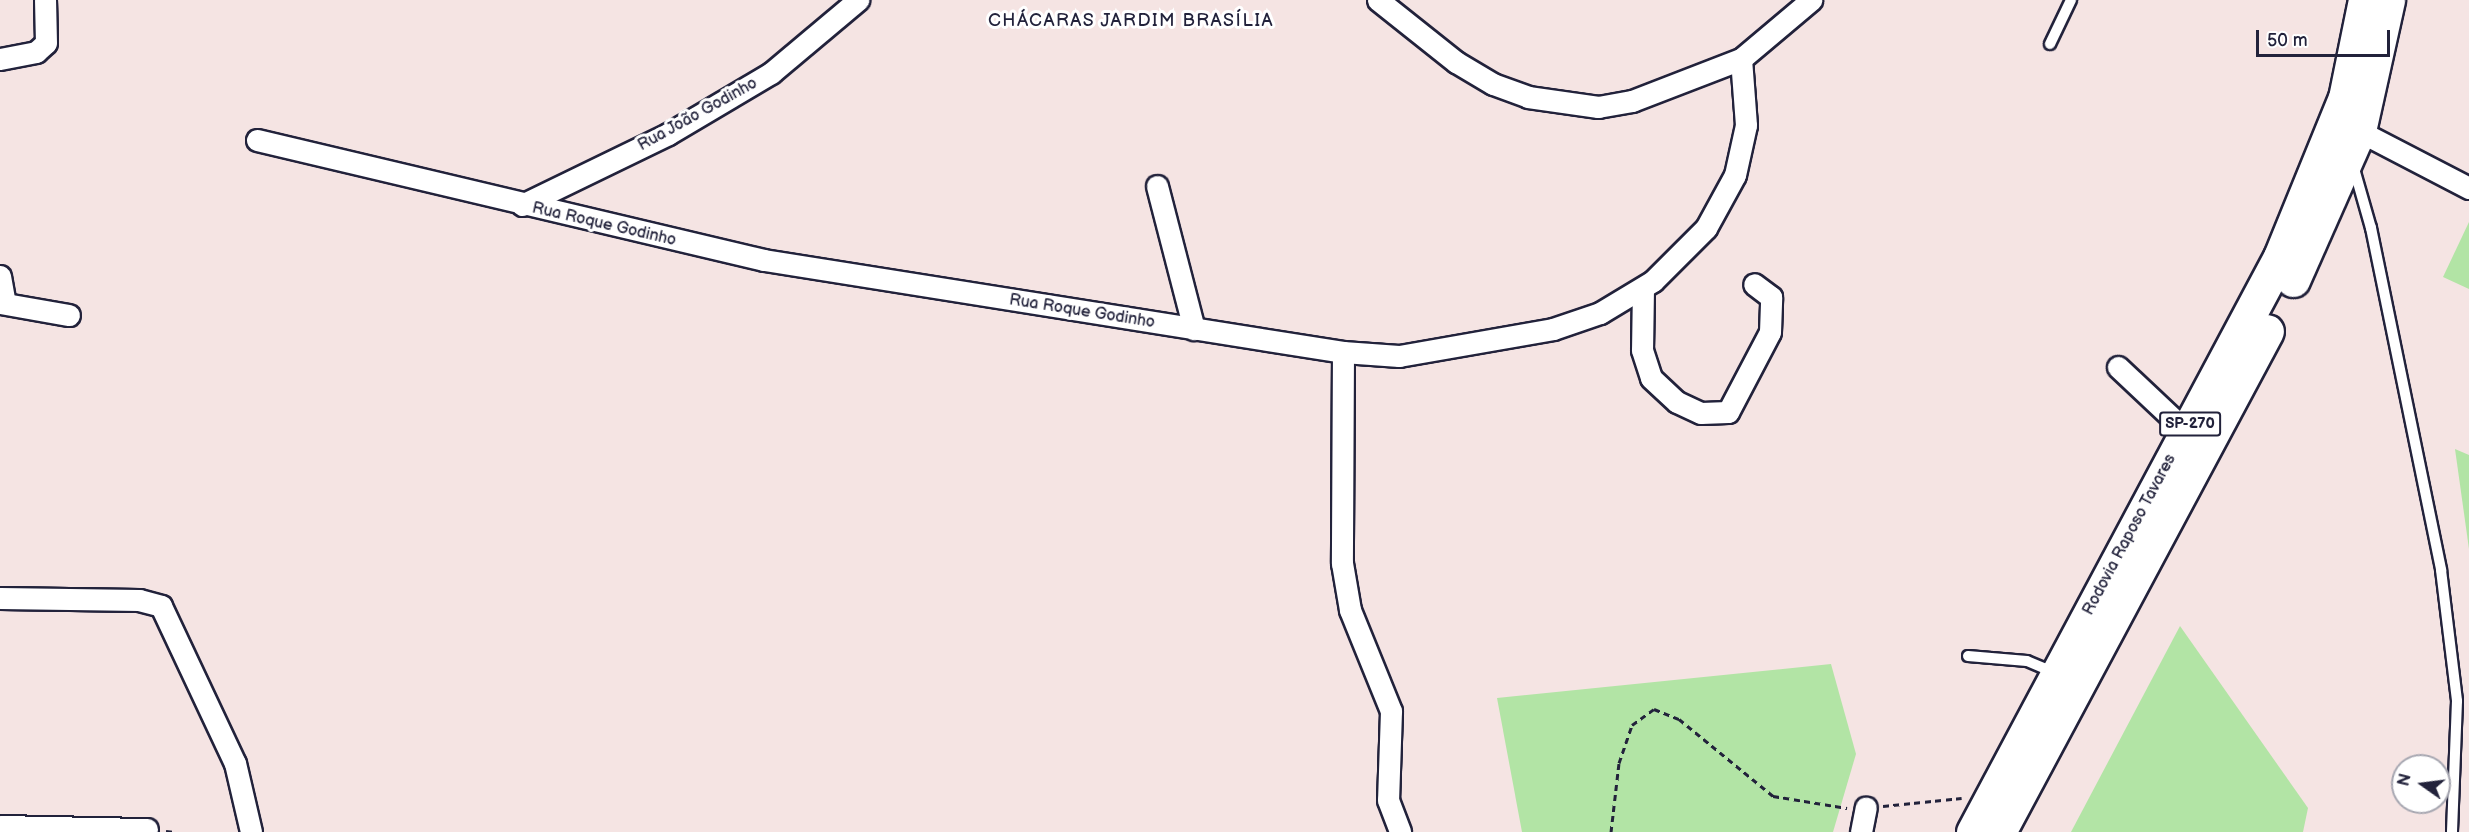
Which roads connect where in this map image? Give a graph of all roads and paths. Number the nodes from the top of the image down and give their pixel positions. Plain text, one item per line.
1 (45, 0) edge
2 (858, 0) edge
3 (1378, 0) edge
4 (1812, 0) edge
5 (2071, 0) edge
6 (2364, 0) edge
7 (2388, 0) edge
8 (2050, 44) dead end
9 (0, 59) edge
10 (1741, 59) junction
11 (257, 140) dead end
12 (2354, 143) junction
13 (1157, 186) dead end
14 (2469, 188) edge
15 (522, 206) junction
16 (0, 276) edge
17 (1754, 284) dead end
18 (1643, 288) junction
19 (2, 303) edge
20 (69, 315) dead end
21 (1194, 329) junction
22 (1343, 352) junction
23 (2118, 367) dead end
24 (2186, 431) junction
25 (0, 598) edge
26 (1968, 656) dead end
27 (2057, 673) junction
28 (1971, 795) dead end
29 (1866, 807) junction
30 (0, 826) edge
31 (147, 829) dead end
32 (251, 832) edge
33 (1400, 832) edge
34 (1611, 832) edge
35 (1861, 832) edge
36 (1973, 832) edge
37 (1999, 832) edge
38 (2452, 832) edge

1 - 9 street
2 - 15 street, Rua João Godinho
3 - 10 street
4 - 10 street
5 - 8 lane
6 - 24 highway, Rodovia Raposo Tavares / SP-270
7 - 12 highway, Rodovia Raposo Tavares / SP-270
10 - 18 street, Rua Roque Godinho
11 - 15 street, Rua Roque Godinho
12 - 14 street
12 - 37 highway, Rodovia Raposo Tavares / SP-270
12 - 38 lane
13 - 21 street
15 - 21 street, Rua Roque Godinho
16 - 19 street
17 - 18 street
18 - 22 street, Rua Roque Godinho
19 - 20 street
21 - 22 street, Rua Roque Godinho
22 - 33 street
23 - 24 street
24 - 27 highway, Rodovia Raposo Tavares / SP-270
25 - 32 street
26 - 27 lane
27 - 36 highway, Rodovia Raposo Tavares / SP-270
28 - 29 path
29 - 34 path
29 - 35 street
30 - 31 street

